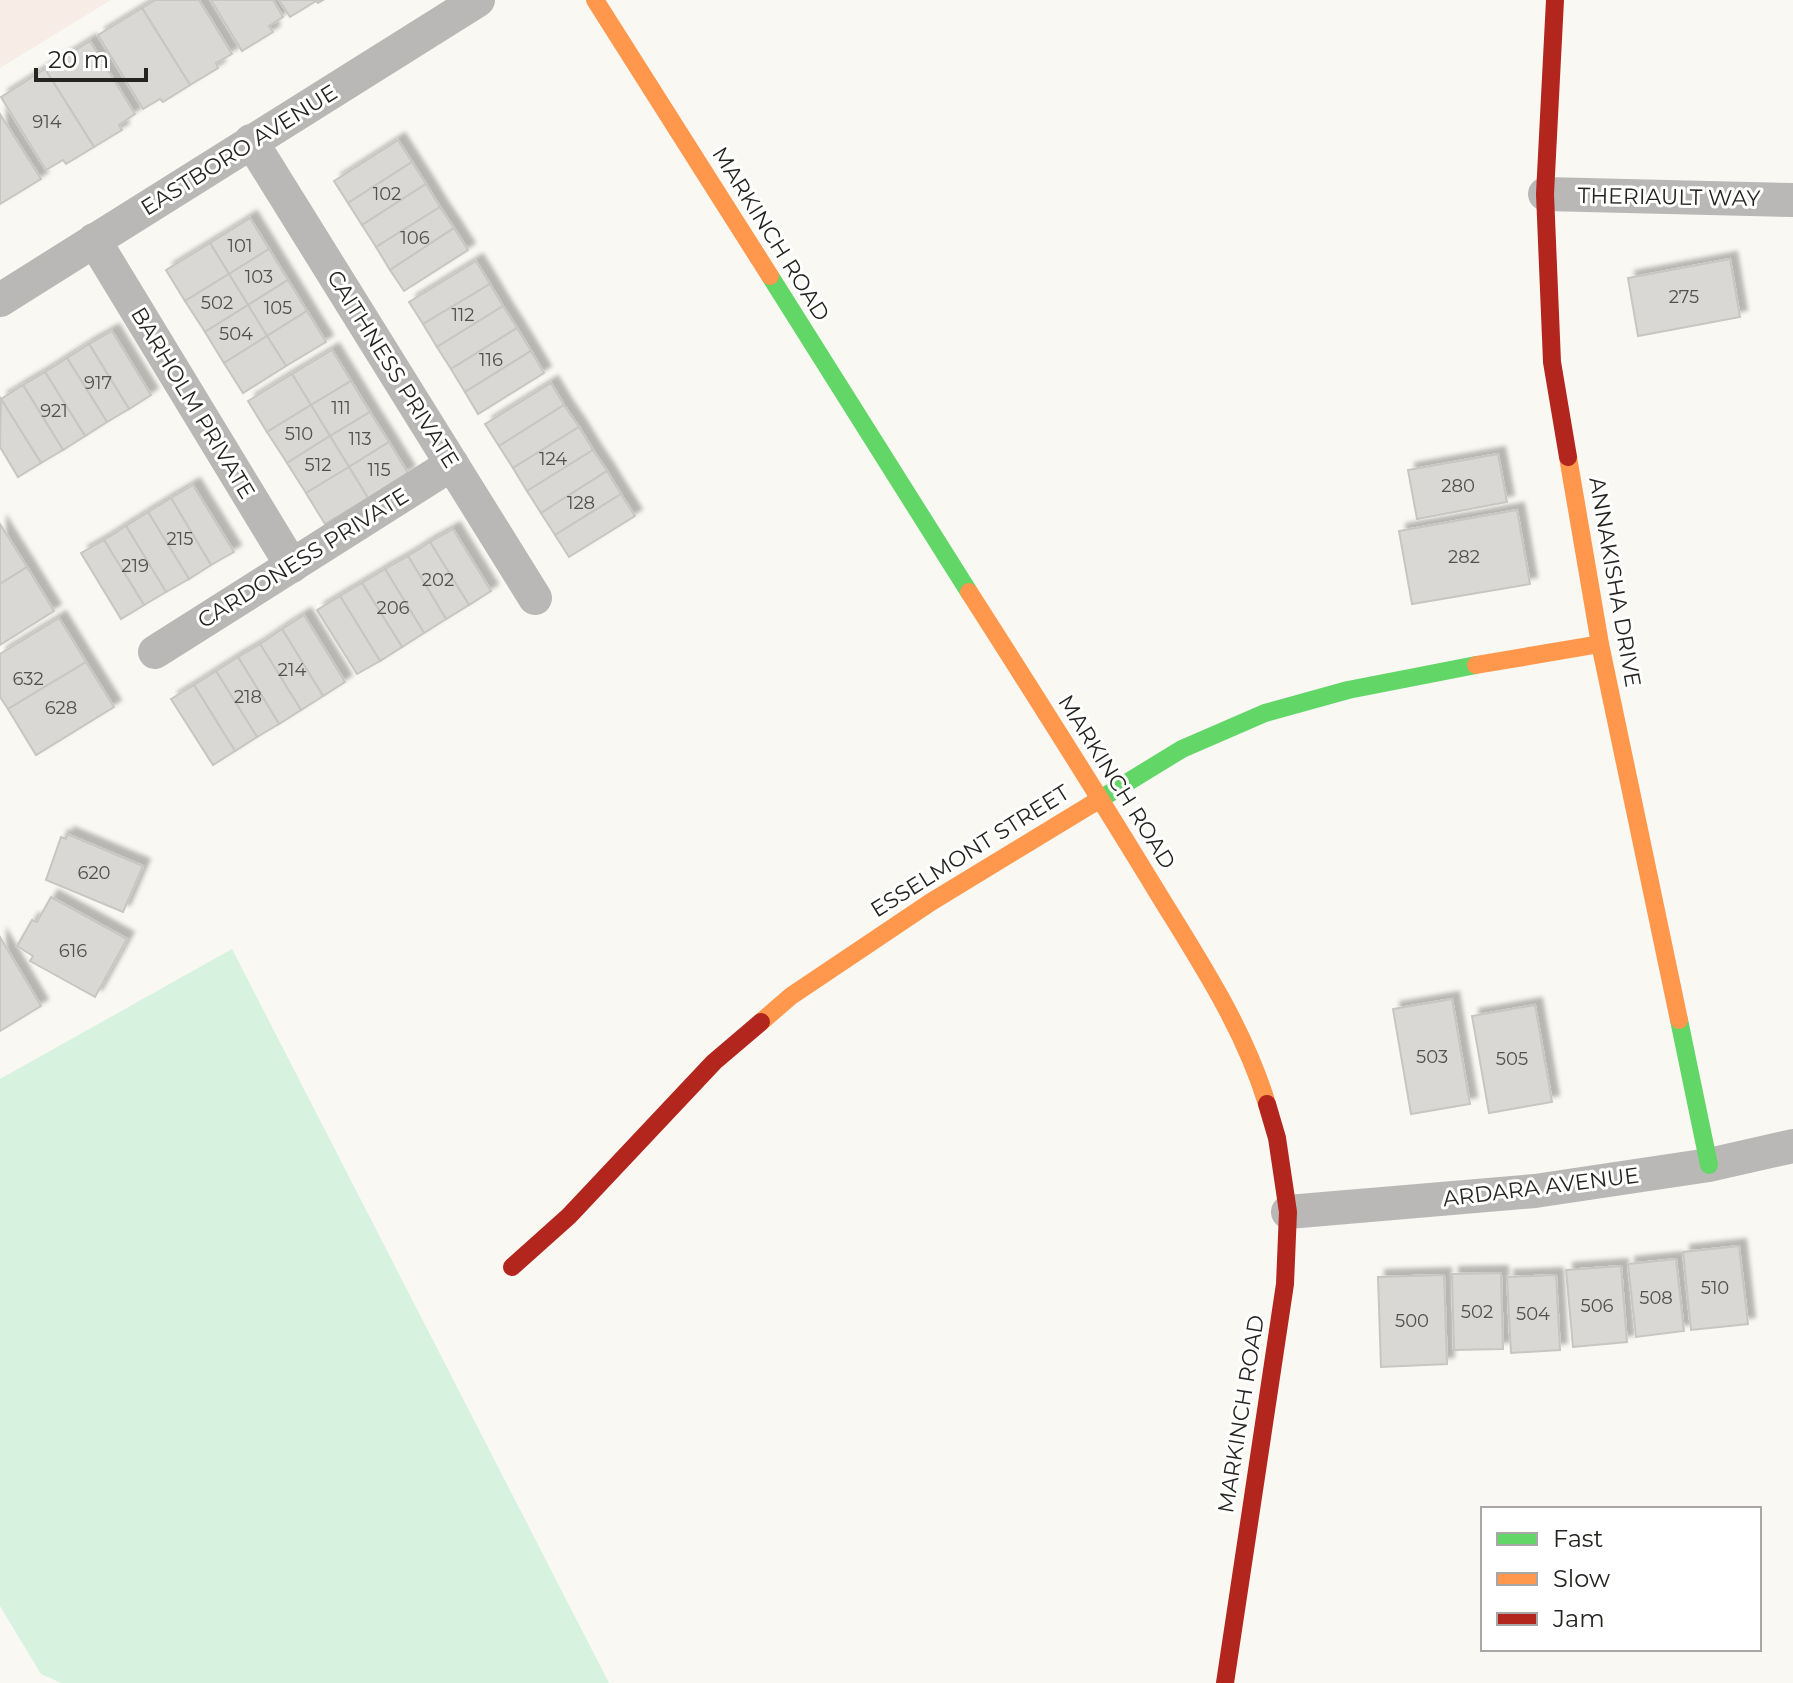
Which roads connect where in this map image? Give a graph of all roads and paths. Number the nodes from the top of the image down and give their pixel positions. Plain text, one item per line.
1 (478, 0) edge
2 (595, 0) edge
3 (1555, 0) edge
4 (251, 141) junction
5 (1545, 194) junction
6 (1793, 200) edge
7 (94, 240) junction
8 (0, 300) edge
9 (452, 464) junction
10 (292, 566) junction
11 (535, 598) dead end
12 (1600, 644) junction
13 (155, 652) dead end
14 (1100, 798) junction
15 (1793, 1146) edge
16 (1709, 1165) junction
17 (1288, 1212) junction
18 (512, 1267) dead end
19 (1225, 1683) edge

1 - 4 street, EASTBORO AVENUE
2 - 14 street, MARKINCH ROAD
3 - 5 street, ANNAKISHA DRIVE
4 - 7 street, EASTBORO AVENUE
4 - 9 street, CAITHNESS PRIVATE
5 - 6 street, THERIAULT WAY
5 - 12 street, ANNAKISHA DRIVE
7 - 8 street, EASTBORO AVENUE
7 - 10 street, BARHOLM PRIVATE
9 - 10 street, CARDONESS PRIVATE
9 - 11 street, CAITHNESS PRIVATE
10 - 13 street, CARDONESS PRIVATE
12 - 14 street, ESSELMONT STREET
12 - 16 street, ANNAKISHA DRIVE
14 - 17 street, MARKINCH ROAD
14 - 18 street, ESSELMONT STREET
15 - 16 street, ARDARA AVENUE
16 - 17 street, ARDARA AVENUE
17 - 19 street, MARKINCH ROAD

